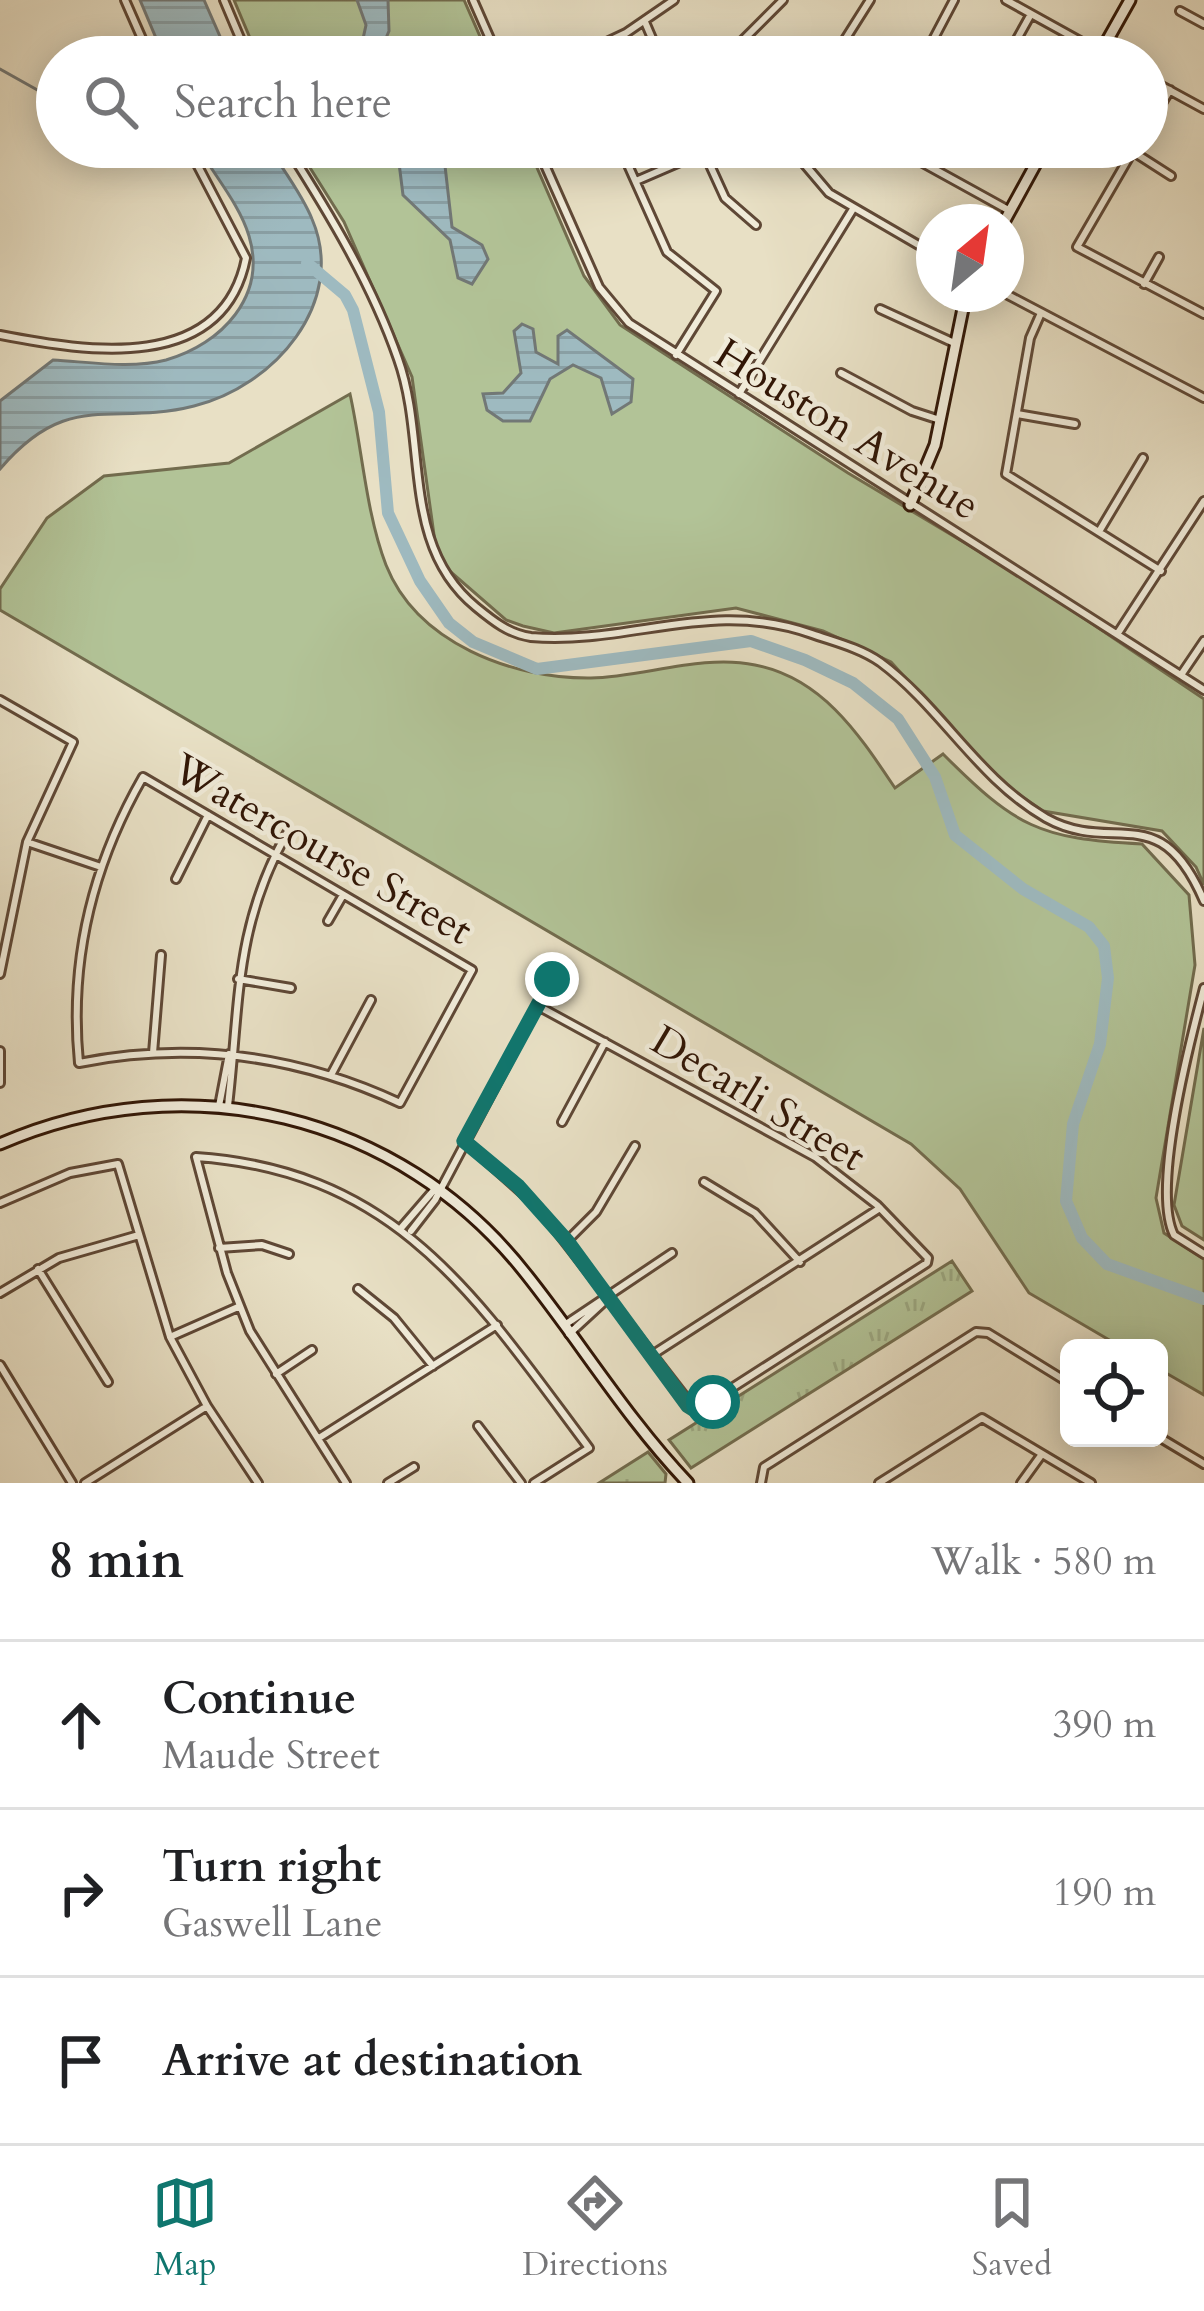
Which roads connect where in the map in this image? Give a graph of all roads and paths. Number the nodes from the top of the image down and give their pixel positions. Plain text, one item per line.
1 (125, 0) edge
2 (224, 0) edge
3 (473, 0) edge
4 (674, 0) edge
5 (783, 0) edge
6 (870, 0) edge
7 (954, 0) edge
8 (1006, 0) edge
9 (1130, 0) edge
10 (1180, 11) dead end
11 (1030, 14) junction
12 (645, 22) junction
13 (1204, 24) edge
14 (141, 36) edge
15 (239, 36) edge
16 (488, 36) edge
17 (618, 36) edge
18 (651, 36) edge
19 (746, 36) edge
20 (847, 36) edge
21 (935, 36) edge
22 (1018, 36) edge
23 (1069, 36) edge
24 (1112, 36) edge
25 (1170, 90) joint
26 (1168, 93) edge
27 (1204, 109) edge
28 (199, 168) edge
29 (302, 168) edge
30 (547, 168) edge
31 (628, 168) edge
32 (667, 168) edge
33 (711, 168) edge
34 (806, 168) edge
35 (928, 168) edge
36 (1034, 168) edge
37 (1122, 168) edge
38 (1160, 168) edge
39 (1171, 176) dead end
40 (634, 182) junction
41 (986, 204) edge
42 (1014, 204) edge
43 (853, 209) junction
44 (756, 225) dead end
45 (916, 244) edge
46 (1159, 257) dead end
47 (1144, 284) junction
48 (1024, 304) edge
49 (880, 310) dead end
50 (961, 312) edge
51 (1041, 313) junction
52 (1204, 314) edge
53 (0, 335) edge
54 (952, 342) junction
55 (676, 355) junction
56 (841, 373) dead end
57 (739, 394) junction
58 (1204, 398) edge
59 (1017, 414) junction
60 (940, 420) junction
61 (1075, 424) dead end
62 (1143, 458) dead end
63 (1204, 501) edge
64 (910, 505) junction
65 (1100, 530) junction
66 (1161, 571) junction
67 (1118, 633) junction
68 (1204, 641) edge
69 (1181, 675) junction
70 (1204, 690) edge
71 (0, 700) edge
72 (208, 815) junction
73 (286, 832) dead end
74 (27, 842) junction
75 (274, 854) junction
76 (100, 867) junction
77 (176, 879) dead end
78 (344, 895) junction
79 (1204, 901) edge
80 (328, 921) dead end
81 (3, 926) edge
82 (160, 955) dead end
83 (0, 974) edge
84 (552, 979) dead end
85 (238, 980) junction
86 (291, 988) dead end
87 (1204, 988) edge
88 (371, 1000) dead end
89 (538, 1006) junction
90 (605, 1042) junction
91 (0, 1051) edge
92 (153, 1053) junction
93 (229, 1054) junction
94 (331, 1075) junction
95 (2, 1082) edge
96 (223, 1106) junction
97 (562, 1122) dead end
98 (464, 1141) junction
99 (0, 1144) edge
100 (635, 1145) dead end
101 (704, 1182) dead end
102 (437, 1188) junction
103 (0, 1203) edge
104 (880, 1208) junction
105 (406, 1230) junction
106 (139, 1235) junction
107 (567, 1241) junction
108 (219, 1248) junction
109 (672, 1253) dead end
110 (289, 1254) dead end
111 (1204, 1254) edge
112 (800, 1262) junction
113 (38, 1269) junction
114 (358, 1288) dead end
115 (0, 1293) edge
116 (608, 1298) junction
117 (239, 1307) junction
118 (497, 1325) junction
119 (566, 1330) junction
120 (170, 1337) junction
121 (312, 1350) dead end
122 (652, 1355) junction
123 (0, 1365) edge
124 (434, 1366) junction
125 (276, 1374) junction
126 (1060, 1378) edge
127 (107, 1382) dead end
128 (207, 1406) junction
129 (478, 1426) dead end
130 (319, 1438) junction
131 (1168, 1442) edge
132 (1042, 1454) junction
133 (1204, 1464) edge
134 (414, 1467) dead end
135 (686, 1482) edge
136 (72, 1483) edge
137 (85, 1483) edge
138 (258, 1483) edge
139 (346, 1483) edge
140 (388, 1483) edge
141 (521, 1483) edge
142 (534, 1483) edge
143 (761, 1483) edge
144 (879, 1483) edge
145 (1021, 1483) edge
146 (1091, 1483) edge

1 - 14 street
2 - 15 street
3 - 16 street
4 - 12 street
5 - 19 street
6 - 20 street
7 - 21 street
8 - 11 street
9 - 24 street
10 - 13 street
11 - 22 street
11 - 23 street
12 - 17 street
12 - 18 street
25 - 26 street
25 - 27 street
28 - 53 street
29 - 79 street
30 - 55 street, Houston Avenue
31 - 40 street
32 - 40 street
33 - 44 street
34 - 43 street
35 - 41 street
36 - 42 street
37 - 47 street
38 - 39 street
40 - 55 street
43 - 45 street
43 - 57 street
46 - 47 street
47 - 52 street
48 - 51 street
49 - 54 street
50 - 54 street
51 - 58 street
51 - 59 street
54 - 60 street
55 - 57 street, Houston Avenue
56 - 60 street
57 - 64 street, Houston Avenue
59 - 61 street
59 - 65 street
60 - 64 street
62 - 65 street
63 - 66 street
64 - 67 street, Houston Avenue
65 - 66 street
66 - 67 street
67 - 69 street, Houston Avenue
68 - 69 street
69 - 70 street, Houston Avenue
71 - 74 street
72 - 75 street, Watercourse Street
72 - 76 street, Watercourse Street
72 - 77 street
73 - 75 street
74 - 76 street
74 - 81 street
75 - 78 street, Watercourse Street
75 - 85 street
76 - 92 street
78 - 80 street
78 - 94 street, Watercourse Street
81 - 83 street
82 - 92 street
84 - 89 street
85 - 86 street
85 - 93 street
87 - 111 street
88 - 94 street
89 - 90 street, Decarli Street
89 - 98 street
90 - 97 street
90 - 104 street, Decarli Street
91 - 95 street
92 - 93 street
93 - 94 street
93 - 96 street
96 - 99 street
96 - 102 street
98 - 102 street
98 - 107 street
100 - 107 street
101 - 112 street
102 - 105 street
102 - 119 street
103 - 106 street
104 - 112 street
104 - 122 street, Decarli Street
105 - 108 street
105 - 118 street
106 - 113 street
106 - 120 street
107 - 116 street
108 - 110 street
108 - 117 street
109 - 116 street
112 - 122 street
113 - 115 street
113 - 127 street
114 - 124 street
116 - 119 street
116 - 122 street
117 - 120 street
117 - 125 street
118 - 124 street
118 - 142 street
119 - 135 street
120 - 128 street
121 - 125 street
123 - 136 street
124 - 130 street
125 - 130 street
126 - 143 street
128 - 137 street
128 - 138 street
129 - 141 street
130 - 139 street
131 - 133 street
132 - 144 street
132 - 145 street
132 - 146 street
134 - 140 street

